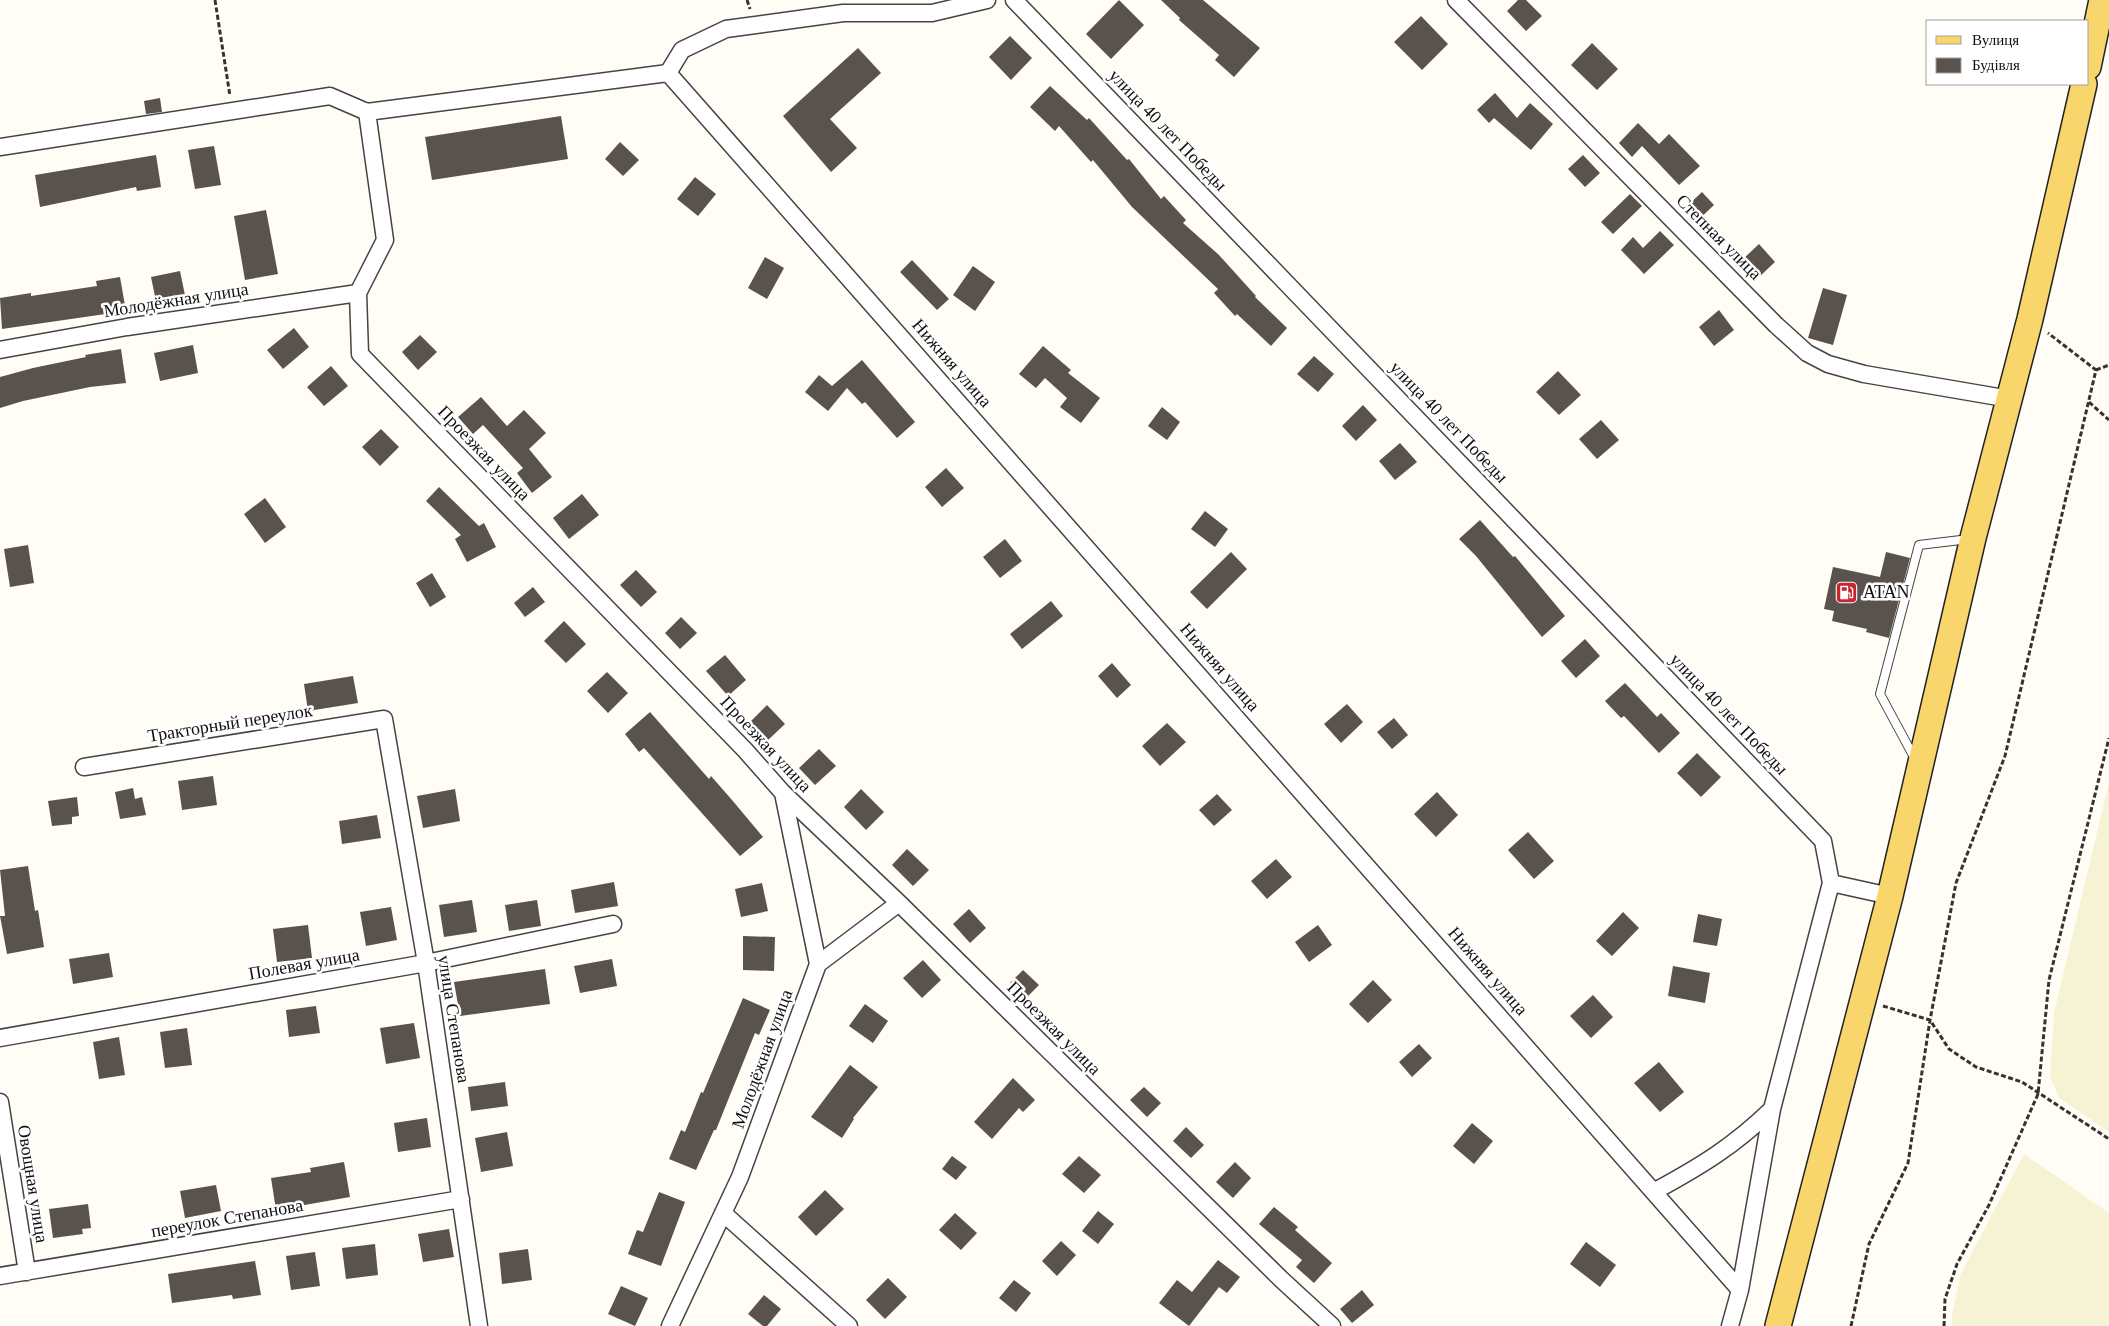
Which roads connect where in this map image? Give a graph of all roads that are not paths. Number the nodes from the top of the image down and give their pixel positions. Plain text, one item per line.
1 (987, 0) edge
2 (1014, 0) edge
3 (1456, 0) edge
4 (2102, 0) edge
5 (2089, 62) edge
6 (668, 73) junction
7 (2084, 85) edge
8 (367, 112) junction
9 (0, 147) edge
10 (358, 294) junction
11 (0, 350) edge
12 (2010, 399) junction
13 (1973, 538) junction
14 (384, 718) joint
15 (84, 767) dead end
16 (1921, 770) junction
17 (783, 793) junction
18 (1831, 883) junction
19 (1890, 896) junction
20 (899, 903) junction
21 (613, 924) dead end
22 (426, 963) junction
23 (818, 964) junction
24 (0, 1038) edge
25 (0, 1102) edge
26 (1772, 1109) junction
27 (1655, 1191) junction
28 (461, 1199) junction
29 (723, 1213) junction
30 (27, 1272) junction
31 (0, 1276) edge
32 (1740, 1290) junction
33 (479, 1326) edge
34 (670, 1326) edge
35 (849, 1326) edge
36 (1332, 1326) edge
37 (1730, 1326) edge
38 (1778, 1326) edge

1 - 6 street
2 - 18 street, улица 40 лет Победы
3 - 12 street, Степная улица
4 - 5 main road
6 - 8 street
6 - 27 street, Нижняя улица
7 - 12 main road
8 - 9 street
8 - 10 street, Проезжая улица
10 - 11 street, Молодёжная улица
10 - 17 street, Проезжая улица
12 - 13 main road
13 - 16 main road
13 - 16 lane
14 - 15 street, Тракторный переулок
14 - 22 street, улица Степанова
16 - 19 main road
17 - 20 street, Проезжая улица
17 - 23 street
18 - 19 street
18 - 26 street
19 - 38 main road
20 - 23 street
20 - 36 street, Проезжая улица
21 - 22 street, Полевая улица
22 - 24 street, Полевая улица
22 - 28 street, улица Степанова
23 - 29 street, Молодёжная улица
25 - 30 street, Овощная улица
26 - 27 street
26 - 32 street
27 - 32 street, Нижняя улица
28 - 30 street, переулок Степанова
28 - 33 street, улица Степанова
29 - 34 street, Молодёжная улица
29 - 35 street
30 - 31 street, переулок Степанова
32 - 37 street

